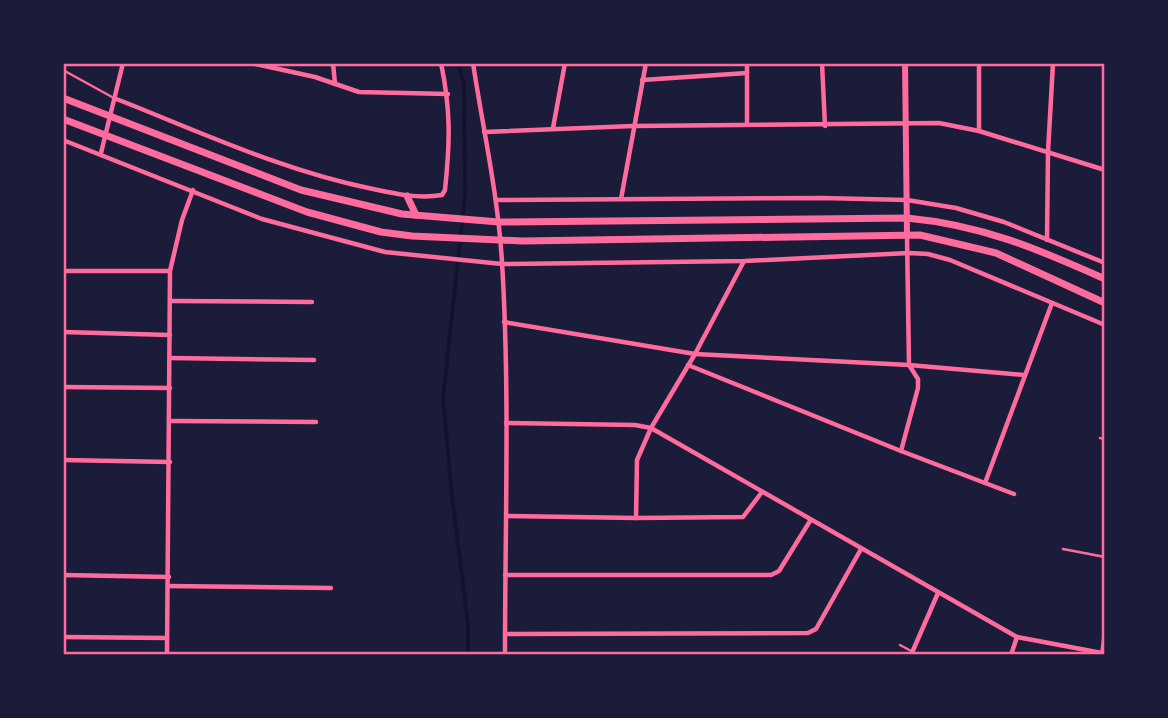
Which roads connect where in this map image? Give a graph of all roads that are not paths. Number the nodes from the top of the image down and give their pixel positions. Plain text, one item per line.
1 (123, 63) edge
2 (251, 63) edge
3 (333, 63) edge
4 (441, 63) edge
5 (473, 63) edge
6 (565, 63) edge
7 (646, 63) edge
8 (747, 63) edge
9 (822, 63) edge
10 (905, 63) edge
11 (979, 63) edge
12 (1053, 63) edge
13 (63, 70) edge
14 (747, 73) junction
15 (642, 80) junction
16 (335, 84) junction
17 (447, 94) junction
18 (114, 97) junction
19 (63, 98) edge
20 (109, 116) junction
21 (63, 119) edge
22 (906, 121) junction
23 (747, 124) junction
24 (633, 126) junction
25 (825, 126) junction
26 (553, 128) junction
27 (979, 131) junction
28 (484, 132) junction
29 (105, 135) junction
30 (63, 140) edge
31 (1048, 152) junction
32 (101, 153) junction
33 (1105, 170) edge
34 (193, 190) junction
35 (407, 196) junction
36 (496, 200) junction
37 (621, 200) junction
38 (907, 200) junction
39 (416, 215) junction
40 (907, 218) junction
41 (499, 222) junction
42 (907, 235) junction
43 (1047, 240) junction
44 (500, 241) junction
45 (908, 253) junction
46 (745, 261) junction
47 (1105, 263) edge
48 (502, 264) junction
49 (63, 271) edge
50 (170, 271) junction
51 (1105, 279) edge
52 (170, 301) junction
53 (312, 302) dead end
54 (1052, 303) junction
55 (1105, 303) edge
56 (504, 322) junction
57 (1105, 325) edge
58 (63, 332) edge
59 (170, 335) junction
60 (695, 354) junction
61 (170, 358) junction
62 (314, 360) dead end
63 (688, 365) junction
64 (909, 365) junction
65 (1024, 375) junction
66 (63, 387) edge
67 (170, 388) junction
68 (170, 421) junction
69 (316, 422) dead end
70 (506, 423) junction
71 (651, 428) junction
72 (1100, 438) dead end
73 (1105, 439) edge
74 (901, 452) junction
75 (63, 460) edge
76 (170, 462) junction
77 (985, 483) junction
78 (762, 492) junction
79 (1014, 494) dead end
80 (506, 516) junction
81 (636, 518) junction
82 (810, 521) junction
83 (861, 549) junction
84 (1063, 549) dead end
85 (1105, 557) edge
86 (505, 575) junction
87 (63, 576) edge
88 (169, 577) junction
89 (168, 586) junction
90 (331, 588) dead end
91 (938, 593) junction
92 (1105, 632) edge
93 (505, 634) junction
94 (1017, 637) junction
95 (63, 638) edge
96 (167, 638) junction
97 (900, 645) dead end
98 (912, 653) edge
99 (1102, 654) edge
100 (167, 655) edge
101 (505, 655) edge
102 (1011, 655) edge

1 - 18 street
2 - 16 street
3 - 16 street
4 - 17 street
5 - 28 street
6 - 26 street
7 - 15 street
8 - 14 street
9 - 25 street
10 - 22 street
11 - 27 street
12 - 31 street
13 - 18 lane
14 - 15 street
14 - 23 street
15 - 24 street
16 - 17 street
17 - 35 street
18 - 20 street
18 - 35 street
19 - 20 main road
20 - 29 street
20 - 39 main road
21 - 29 main road
22 - 25 street
22 - 27 street
22 - 38 street
23 - 24 street
23 - 25 street
24 - 26 street
24 - 37 street
26 - 28 street
27 - 31 street
28 - 36 street
29 - 32 street
29 - 44 main road
30 - 32 street
31 - 33 street
31 - 43 street
32 - 34 street
34 - 48 street
34 - 50 street
35 - 39 main road
36 - 37 street
36 - 41 street
37 - 38 street
38 - 40 street
38 - 43 street
39 - 41 main road
40 - 41 main road
40 - 42 street
40 - 51 main road
41 - 44 street
42 - 44 main road
42 - 45 street
42 - 55 main road
43 - 47 street
44 - 48 street
45 - 46 street
45 - 54 street
45 - 64 street
46 - 48 street
46 - 60 street
48 - 56 street
49 - 50 street
50 - 52 street
52 - 53 street
52 - 59 street
54 - 57 street
54 - 65 street
56 - 60 street
56 - 70 street
58 - 59 street
59 - 61 street
60 - 63 street
60 - 64 street
61 - 62 street
61 - 67 street
63 - 71 street
63 - 74 street
64 - 65 street
64 - 74 street
65 - 77 street
66 - 67 street
67 - 68 street
68 - 69 street
68 - 76 street
70 - 71 street
70 - 80 street
71 - 78 street
71 - 81 street
72 - 73 lane
74 - 77 street
75 - 76 street
76 - 88 street
77 - 79 street
78 - 81 street
78 - 82 street
80 - 81 street
80 - 86 street
82 - 83 street
82 - 86 street
83 - 91 street
83 - 93 street
84 - 85 lane
86 - 93 street
87 - 88 street
88 - 89 street
89 - 90 street
89 - 96 street
91 - 94 street
91 - 98 street
92 - 99 street
93 - 101 street
94 - 99 street
94 - 102 street
95 - 96 street
96 - 100 street
97 - 98 lane

